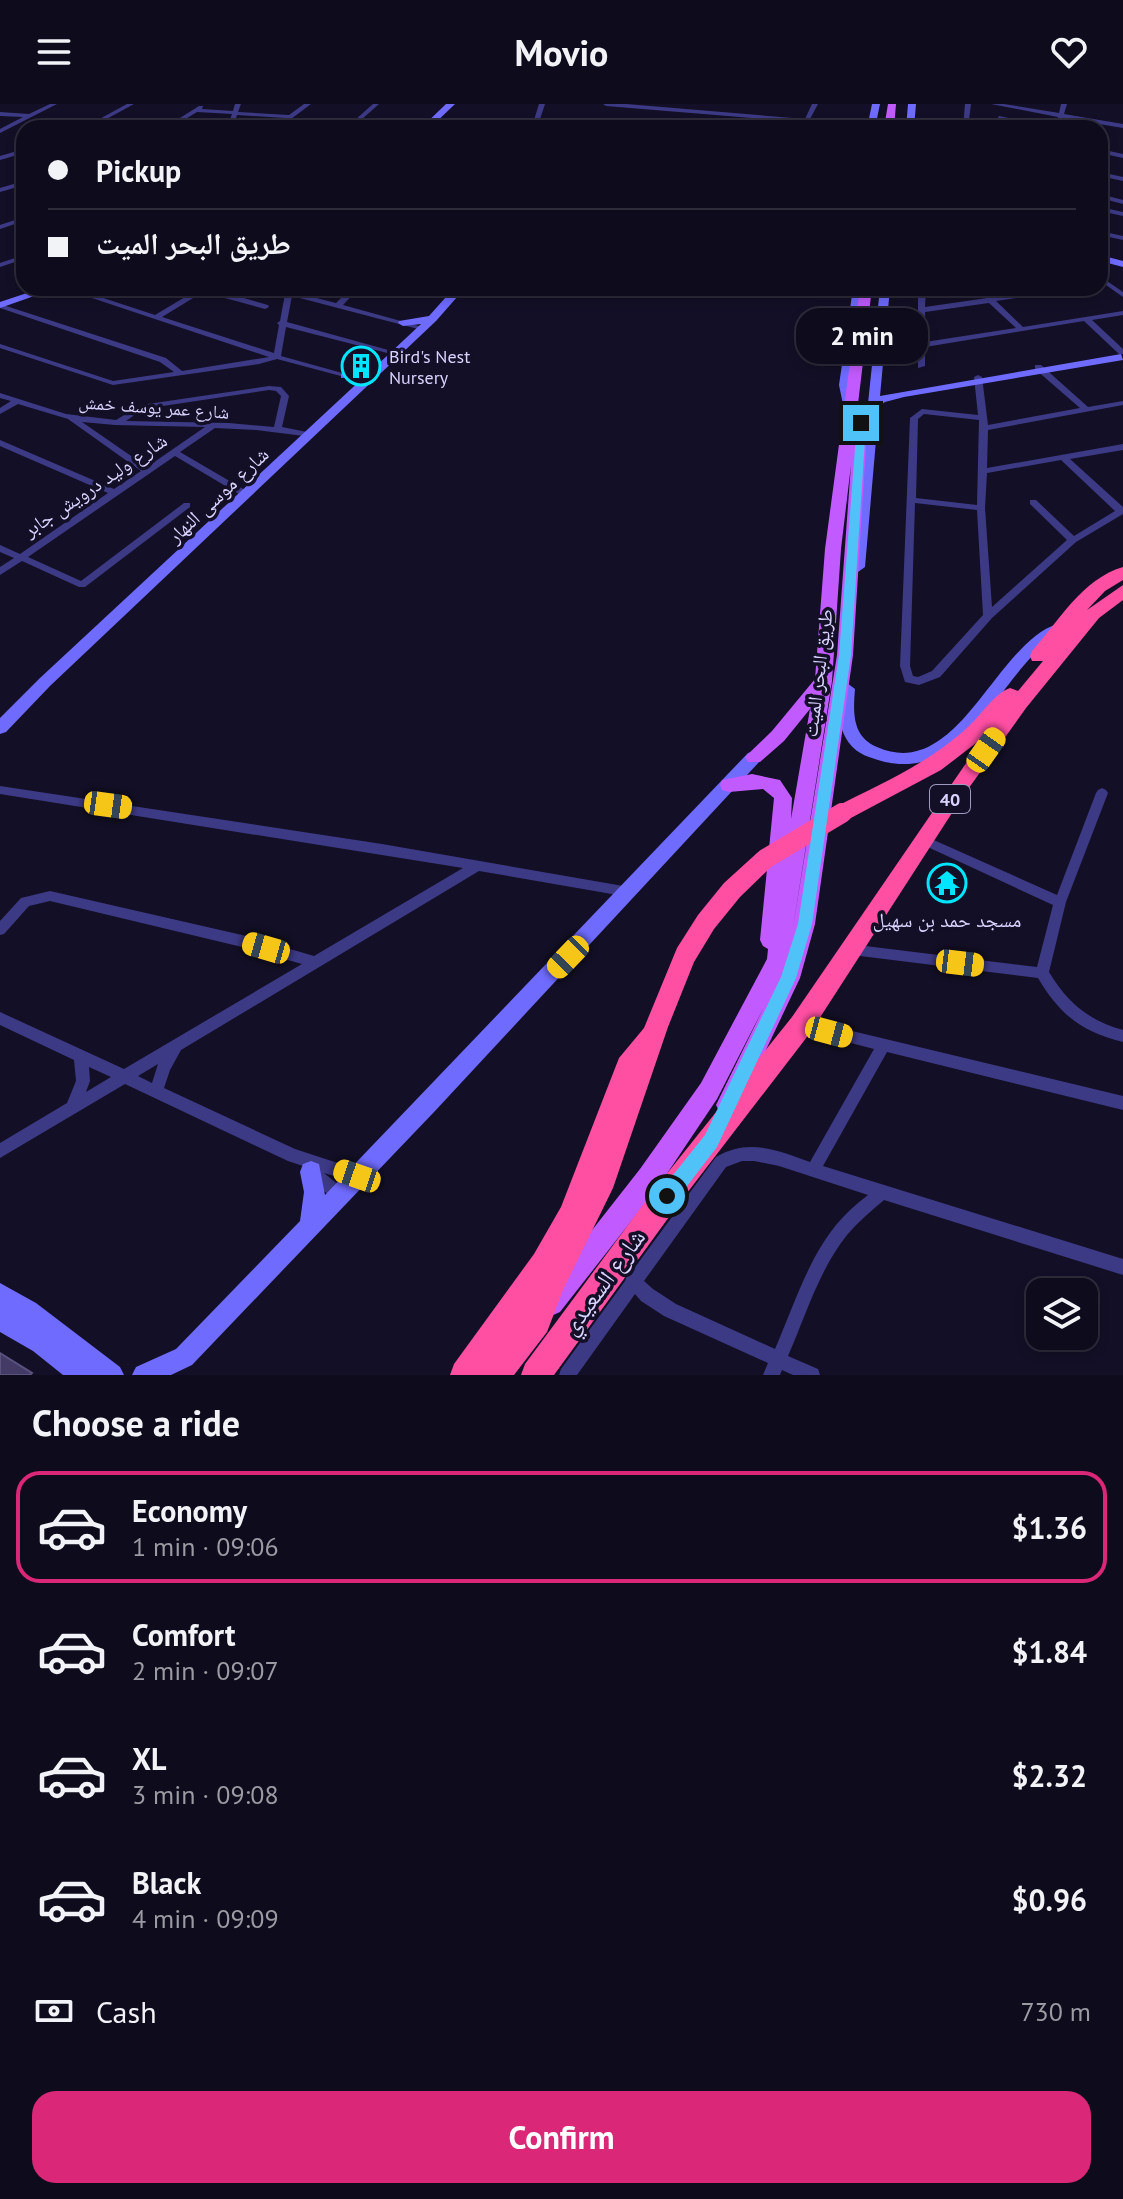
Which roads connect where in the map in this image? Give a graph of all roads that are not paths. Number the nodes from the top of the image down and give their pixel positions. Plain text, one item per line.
1 (54, 104) edge
2 (131, 104) edge
3 (204, 104) edge
4 (238, 104) edge
5 (308, 104) edge
6 (376, 104) edge
7 (454, 104) edge
8 (606, 104) edge
9 (815, 104) edge
10 (994, 104) edge
11 (1064, 104) edge
12 (195, 110) junction
13 (0, 114) edge
14 (237, 114) junction
15 (1063, 114) junction
16 (32, 116) junction
17 (290, 117) junction
18 (744, 117) junction
19 (999, 118) dead end
20 (23, 120) edge
21 (101, 120) edge
22 (179, 120) edge
23 (234, 120) edge
24 (286, 120) edge
25 (358, 120) edge
26 (435, 120) edge
27 (439, 120) edge
28 (743, 120) edge
29 (807, 120) joint
30 (1009, 120) edge
31 (1061, 120) edge
32 (1093, 120) edge
33 (20, 296) edge
34 (26, 296) edge
35 (91, 296) edge
36 (192, 296) edge
37 (228, 296) edge
38 (288, 296) edge
39 (300, 296) edge
40 (347, 296) edge
41 (453, 296) edge
42 (857, 296) edge
43 (865, 296) edge
44 (875, 296) edge
45 (884, 296) edge
46 (922, 296) edge
47 (1023, 296) edge
48 (992, 301) junction
49 (0, 304) edge
50 (338, 306) junction
51 (265, 307) dead end
52 (922, 310) junction
53 (1123, 313) edge
54 (157, 317) junction
55 (433, 318) junction
56 (1085, 318) junction
57 (281, 323) junction
58 (402, 323) junction
59 (1021, 329) junction
60 (417, 333) junction
61 (921, 345) junction
62 (0, 346) edge
63 (395, 353) junction
64 (1121, 355) edge
65 (277, 357) junction
66 (921, 366) dead end
67 (1041, 370) junction
68 (377, 371) junction
69 (182, 374) junction
70 (346, 376) junction
71 (980, 380) junction
72 (367, 381) junction
73 (875, 383) junction
74 (0, 395) edge
75 (351, 395) junction
76 (17, 401) junction
77 (1123, 403) edge
78 (873, 405) junction
79 (1085, 409) junction
80 (0, 412) edge
81 (851, 414) junction
82 (71, 418) junction
83 (119, 422) junction
84 (982, 423) junction
85 (211, 427) junction
86 (277, 430) junction
87 (309, 435) junction
88 (0, 443) edge
89 (1123, 447) edge
90 (174, 452) junction
91 (1064, 458) junction
92 (146, 470) junction
93 (984, 471) junction
94 (115, 493) junction
95 (247, 495) junction
96 (912, 500) junction
97 (1033, 502) dead end
98 (187, 505) dead end
99 (981, 508) junction
100 (1122, 510) edge
101 (1073, 540) junction
102 (0, 548) edge
103 (21, 558) junction
104 (0, 572) edge
105 (1121, 576) edge
106 (986, 590) junction
107 (1009, 598) junction
108 (988, 616) junction
109 (1061, 626) junction
110 (823, 681) junction
111 (0, 728) edge
112 (754, 757) joint
113 (805, 777) junction
114 (729, 785) junction
115 (0, 790) edge
116 (1102, 793) dead end
117 (823, 795) junction
118 (923, 840) junction
119 (479, 865) junction
120 (629, 893) junction
121 (1060, 902) junction
122 (0, 930) edge
123 (849, 950) junction
124 (314, 962) junction
125 (1042, 973) junction
126 (763, 982) junction
127 (0, 1018) edge
128 (801, 1025) junction
129 (651, 1034) junction
130 (1123, 1036) edge
131 (179, 1044) junction
132 (883, 1047) junction
133 (81, 1057) junction
134 (123, 1078) junction
135 (156, 1092) junction
136 (1123, 1103) edge
137 (73, 1107) junction
138 (711, 1141) junction
139 (0, 1151) edge
140 (293, 1156) junction
141 (813, 1170) junction
142 (311, 1172) junction
143 (357, 1176) junction
144 (883, 1191) junction
145 (339, 1194) junction
146 (310, 1225) junction
147 (1123, 1267) edge
148 (633, 1281) junction
149 (0, 1295) edge
150 (0, 1319) edge
151 (537, 1321) junction
152 (779, 1359) junction
153 (180, 1366) edge
154 (83, 1375) edge
155 (112, 1375) edge
156 (144, 1375) edge
157 (465, 1375) edge
158 (495, 1375) edge
159 (536, 1375) edge
160 (567, 1375) edge
161 (771, 1375) edge
162 (812, 1375) edge

1 - 16 street
2 - 21 street
3 - 12 street
4 - 14 street
5 - 17 street
6 - 25 street
7 - 26 street
7 - 27 street
8 - 18 street
9 - 29 street
10 - 15 street
11 - 15 street
12 - 14 street
12 - 22 street
13 - 16 street
14 - 17 street
14 - 23 street
15 - 31 street
15 - 32 street
16 - 20 street
17 - 24 street
18 - 28 street
18 - 29 street
19 - 30 street
33 - 49 street
34 - 49 street
35 - 54 street
36 - 54 street
37 - 51 street
38 - 57 street
39 - 50 street
40 - 50 street
41 - 55 street, شارع موسى النهار
42 - 81 street
43 - 81 main road
44 - 117 main road, طريق البحر الميت
45 - 73 street
46 - 52 street
47 - 48 street
48 - 52 street
48 - 59 street
49 - 69 street
50 - 58 street
52 - 61 street
53 - 56 street
54 - 65 street
55 - 58 street
55 - 60 street, شارع موسى النهار
56 - 59 street
56 - 64 street
57 - 63 street
57 - 65 street
58 - 60 street
59 - 61 street
60 - 63 street, شارع موسى النهار
61 - 66 street
62 - 69 street
63 - 68 street, شارع موسى النهار
64 - 67 street
65 - 69 street
65 - 70 street
67 - 71 street
67 - 79 street
68 - 70 street
68 - 72 street, شارع موسى النهار
70 - 72 street
70 - 75 street
71 - 73 street
71 - 78 street
71 - 84 street
72 - 75 street, شارع موسى النهار
73 - 78 street
74 - 76 street, شارع عمر يوسف خمش
75 - 87 street, شارع موسى النهار
76 - 80 street
76 - 82 street, شارع عمر يوسف خمش
77 - 79 street
78 - 109 street
79 - 84 street
81 - 110 main road
82 - 83 street, شارع عمر يوسف خمش
82 - 92 street
83 - 85 street, شارع عمر يوسف خمش
83 - 86 street
84 - 93 street
84 - 96 street
85 - 86 street, شارع عمر يوسف خمش
85 - 90 street, شارع وليد درويش جابر
86 - 87 street, شارع عمر يوسف خمش
87 - 95 street, شارع موسى النهار
88 - 94 street
89 - 91 street
90 - 92 street, شارع وليد درويش جابر
90 - 95 street
91 - 93 street
91 - 100 street
92 - 94 street, شارع وليد درويش جابر
93 - 99 street
94 - 103 street, شارع وليد درويش جابر
95 - 111 street, شارع موسى النهار
96 - 99 street
96 - 108 street
97 - 101 street
98 - 103 street
99 - 106 street
100 - 101 street
101 - 107 street
102 - 103 street
103 - 104 street, شارع وليد درويش جابر
105 - 109 highway, 40
105 - 118 highway, 40
106 - 107 street
106 - 108 street
107 - 108 street
109 - 129 highway, 40, bridge
110 - 112 main road
110 - 113 main road
112 - 114 street
113 - 117 main road
113 - 126 main road
114 - 120 street
114 - 126 main road
115 - 119 street
116 - 121 street
117 - 138 main road, طريق البحر الميت
118 - 121 street
118 - 123 highway, 40
119 - 120 street
119 - 124 street
120 - 143 street
121 - 125 street
122 - 124 street
123 - 125 street
123 - 128 highway, 40
124 - 131 street
125 - 130 street
126 - 151 main road
127 - 133 street
128 - 132 street
128 - 138 highway, 40
129 - 151 highway, 40
129 - 157 highway
131 - 134 street
131 - 135 street
132 - 136 street
132 - 141 street
133 - 134 street
133 - 137 street
134 - 135 street
134 - 137 street
135 - 140 street
137 - 139 street
138 - 159 highway, 40
140 - 142 street
140 - 143 street
141 - 144 street, شارع السعيدي
141 - 148 street, شارع السعيدي
142 - 145 street
142 - 146 street
143 - 145 street
144 - 147 street, شارع السعيدي
144 - 152 street
145 - 146 street
146 - 153 street
148 - 152 street
148 - 160 street, شارع السعيدي
149 - 155 street
150 - 154 street
151 - 158 highway, 40
152 - 161 street
152 - 162 street
153 - 156 street

